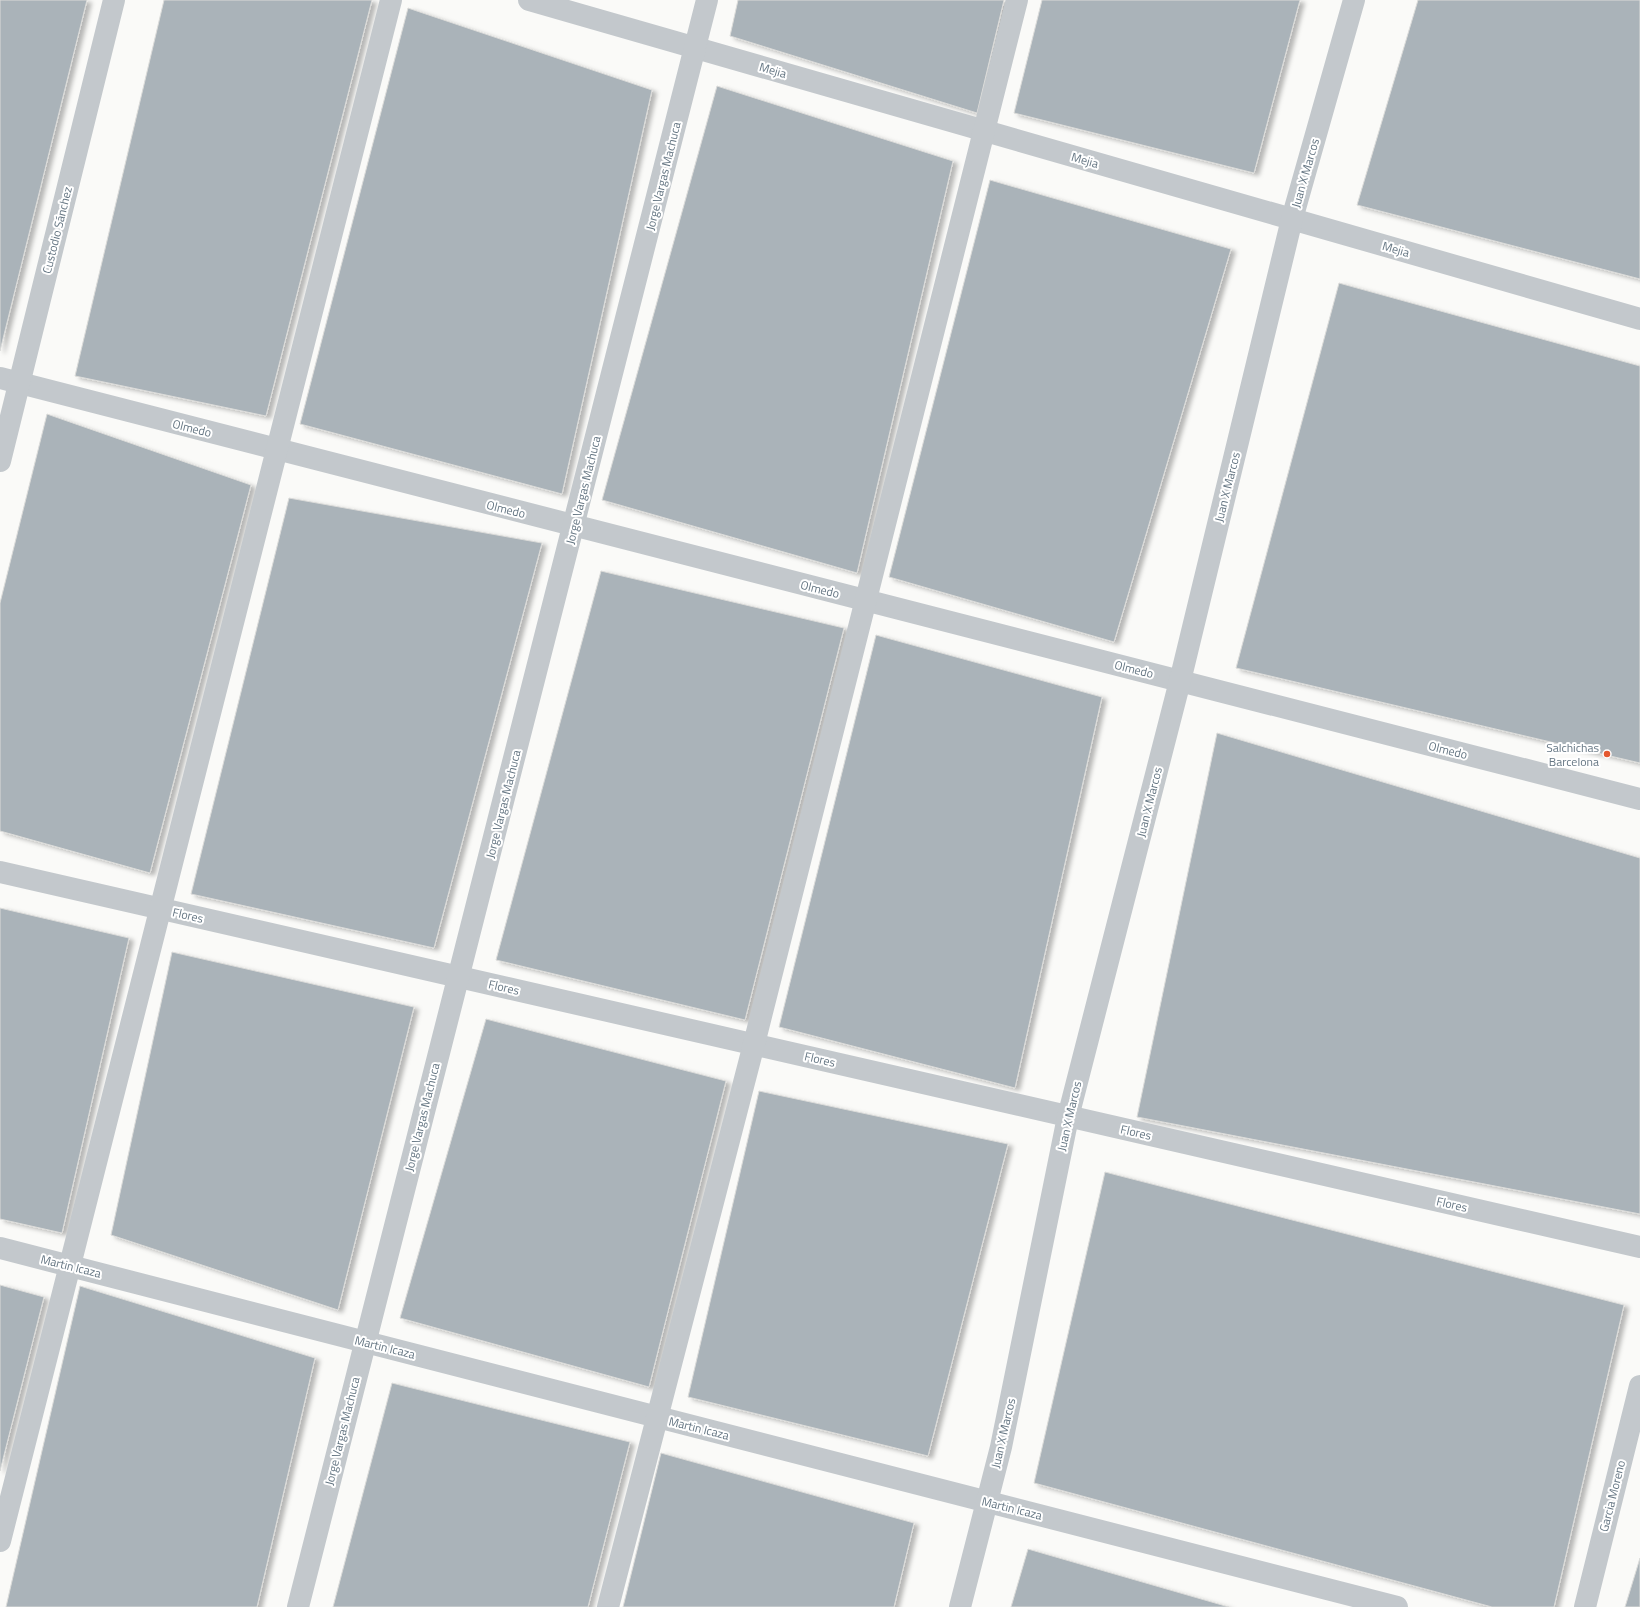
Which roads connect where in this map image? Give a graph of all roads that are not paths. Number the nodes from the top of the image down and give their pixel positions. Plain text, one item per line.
1 (114, 0) edge
2 (391, 0) edge
3 (530, 0) edge
4 (707, 0) edge
5 (1017, 0) edge
6 (1354, 0) edge
7 (695, 48) junction
8 (984, 130) junction
9 (1292, 219) junction
10 (1640, 319) edge
11 (10, 381) edge
12 (277, 450) junction
13 (0, 461) edge
14 (574, 526) junction
15 (866, 601) junction
16 (1180, 681) junction
17 (1640, 799) edge
18 (0, 872) edge
19 (160, 908) junction
20 (458, 977) junction
21 (754, 1044) junction
22 (1068, 1116) junction
23 (1640, 1247) edge
24 (0, 1248) edge
25 (70, 1266) junction
26 (365, 1342) junction
27 (1640, 1386) edge
28 (656, 1417) junction
29 (986, 1501) junction
30 (0, 1541) edge
31 (298, 1607) edge
32 (608, 1607) edge
33 (960, 1607) edge
34 (1397, 1607) edge
35 (1585, 1607) edge

1 - 11 street, Custodio Sánchez
2 - 12 street
3 - 7 street, Mejia
4 - 7 street, Jorge Vargas Machuca
5 - 8 street
6 - 9 street, Juan X Marcos
7 - 8 street, Mejia
7 - 14 street, Jorge Vargas Machuca
8 - 9 street, Mejia
8 - 15 street
9 - 10 street, Mejia
9 - 16 street, Juan X Marcos
11 - 12 street, Olmedo
11 - 13 street, Custodio Sánchez
12 - 14 street, Olmedo
12 - 19 street
14 - 15 street, Olmedo
14 - 20 street, Jorge Vargas Machuca
15 - 16 street, Olmedo
15 - 21 street
16 - 17 street, Olmedo
16 - 22 street, Juan X Marcos
18 - 19 street, Flores
19 - 20 street, Flores
19 - 25 street
20 - 21 street, Flores
20 - 26 street, Jorge Vargas Machuca
21 - 22 street, Flores
21 - 28 street
22 - 23 street, Flores
22 - 29 street, Juan X Marcos
24 - 25 street, Martin Icaza
25 - 26 street, Martin Icaza
25 - 30 street
26 - 28 street, Martin Icaza
26 - 31 street, Jorge Vargas Machuca
27 - 35 street, Garcia Moreno
28 - 29 street, Martin Icaza
28 - 32 street
29 - 33 street, Juan X Marcos
29 - 34 street, Martin Icaza

